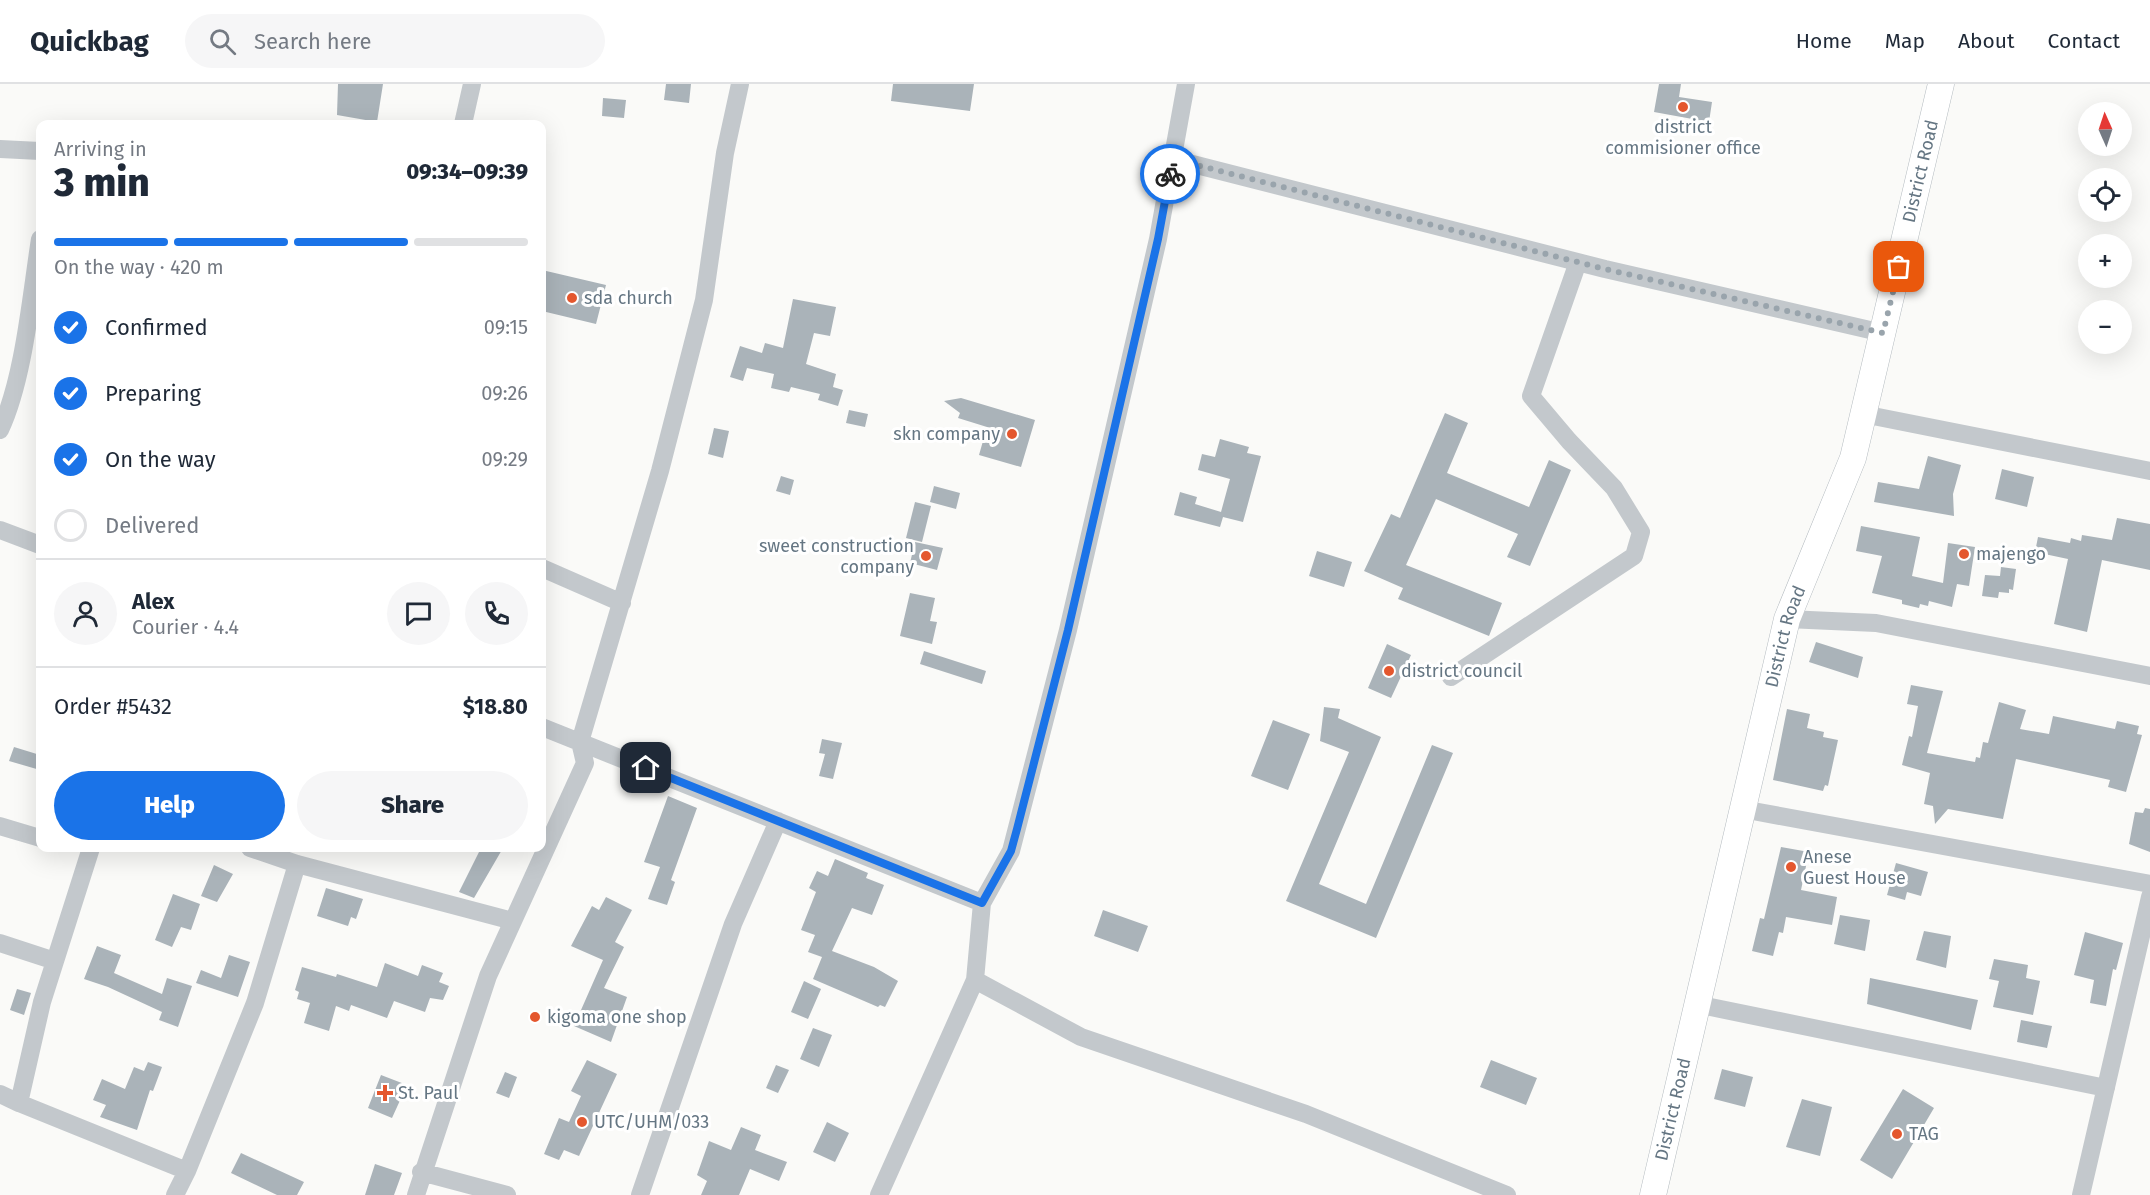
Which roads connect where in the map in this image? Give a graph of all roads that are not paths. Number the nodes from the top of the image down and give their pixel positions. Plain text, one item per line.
1 (472, 84) edge
2 (741, 84) edge
3 (1186, 84) edge
4 (1941, 84) edge
5 (464, 120) edge
6 (0, 149) edge
7 (36, 151) edge
8 (1173, 159) junction
9 (1578, 262) junction
10 (36, 264) edge
11 (1883, 333) junction
12 (1863, 414) junction
13 (0, 430) edge
14 (2150, 471) edge
15 (0, 530) edge
16 (36, 544) edge
17 (546, 570) edge
18 (622, 603) junction
19 (1787, 619) junction
20 (2150, 675) edge
21 (1451, 677) dead end
22 (546, 729) edge
23 (580, 742) junction
24 (1742, 809) junction
25 (778, 821) junction
26 (0, 826) edge
27 (36, 837) edge
28 (546, 849) edge
29 (84, 852) edge
30 (262, 852) edge
31 (544, 852) edge
32 (297, 864) junction
33 (2150, 884) edge
34 (2150, 897) edge
35 (982, 903) junction
36 (513, 921) junction
37 (0, 943) edge
38 (55, 961) junction
39 (975, 980) junction
40 (1696, 1004) junction
41 (2106, 1088) junction
42 (0, 1094) edge
43 (19, 1103) junction
44 (187, 1171) junction
45 (422, 1172) junction
46 (175, 1195) edge
47 (416, 1195) edge
48 (507, 1195) edge
49 (640, 1195) edge
50 (879, 1195) edge
51 (1507, 1195) edge
52 (1653, 1195) edge
53 (2081, 1195) edge

1 - 5 street
2 - 18 street
3 - 8 street
4 - 11 street, District Road
6 - 7 street
8 - 9 street
8 - 35 street
9 - 11 street
9 - 21 street
10 - 13 street
11 - 12 street, District Road
12 - 14 street
12 - 19 street, District Road
15 - 16 street
17 - 18 street
18 - 23 street
19 - 20 street
19 - 24 street, District Road
22 - 23 street
23 - 25 street
23 - 28 street
24 - 33 street
24 - 40 street, District Road
25 - 35 street
25 - 49 street
26 - 27 street
29 - 38 street
30 - 32 street
31 - 36 street
32 - 36 street
32 - 44 street
34 - 41 street
35 - 39 street
36 - 45 street
37 - 38 street
38 - 43 street
39 - 50 street
39 - 51 street
40 - 41 street
40 - 52 street, District Road
41 - 53 street
42 - 43 street
43 - 44 street
44 - 46 street
45 - 47 street
45 - 48 street

